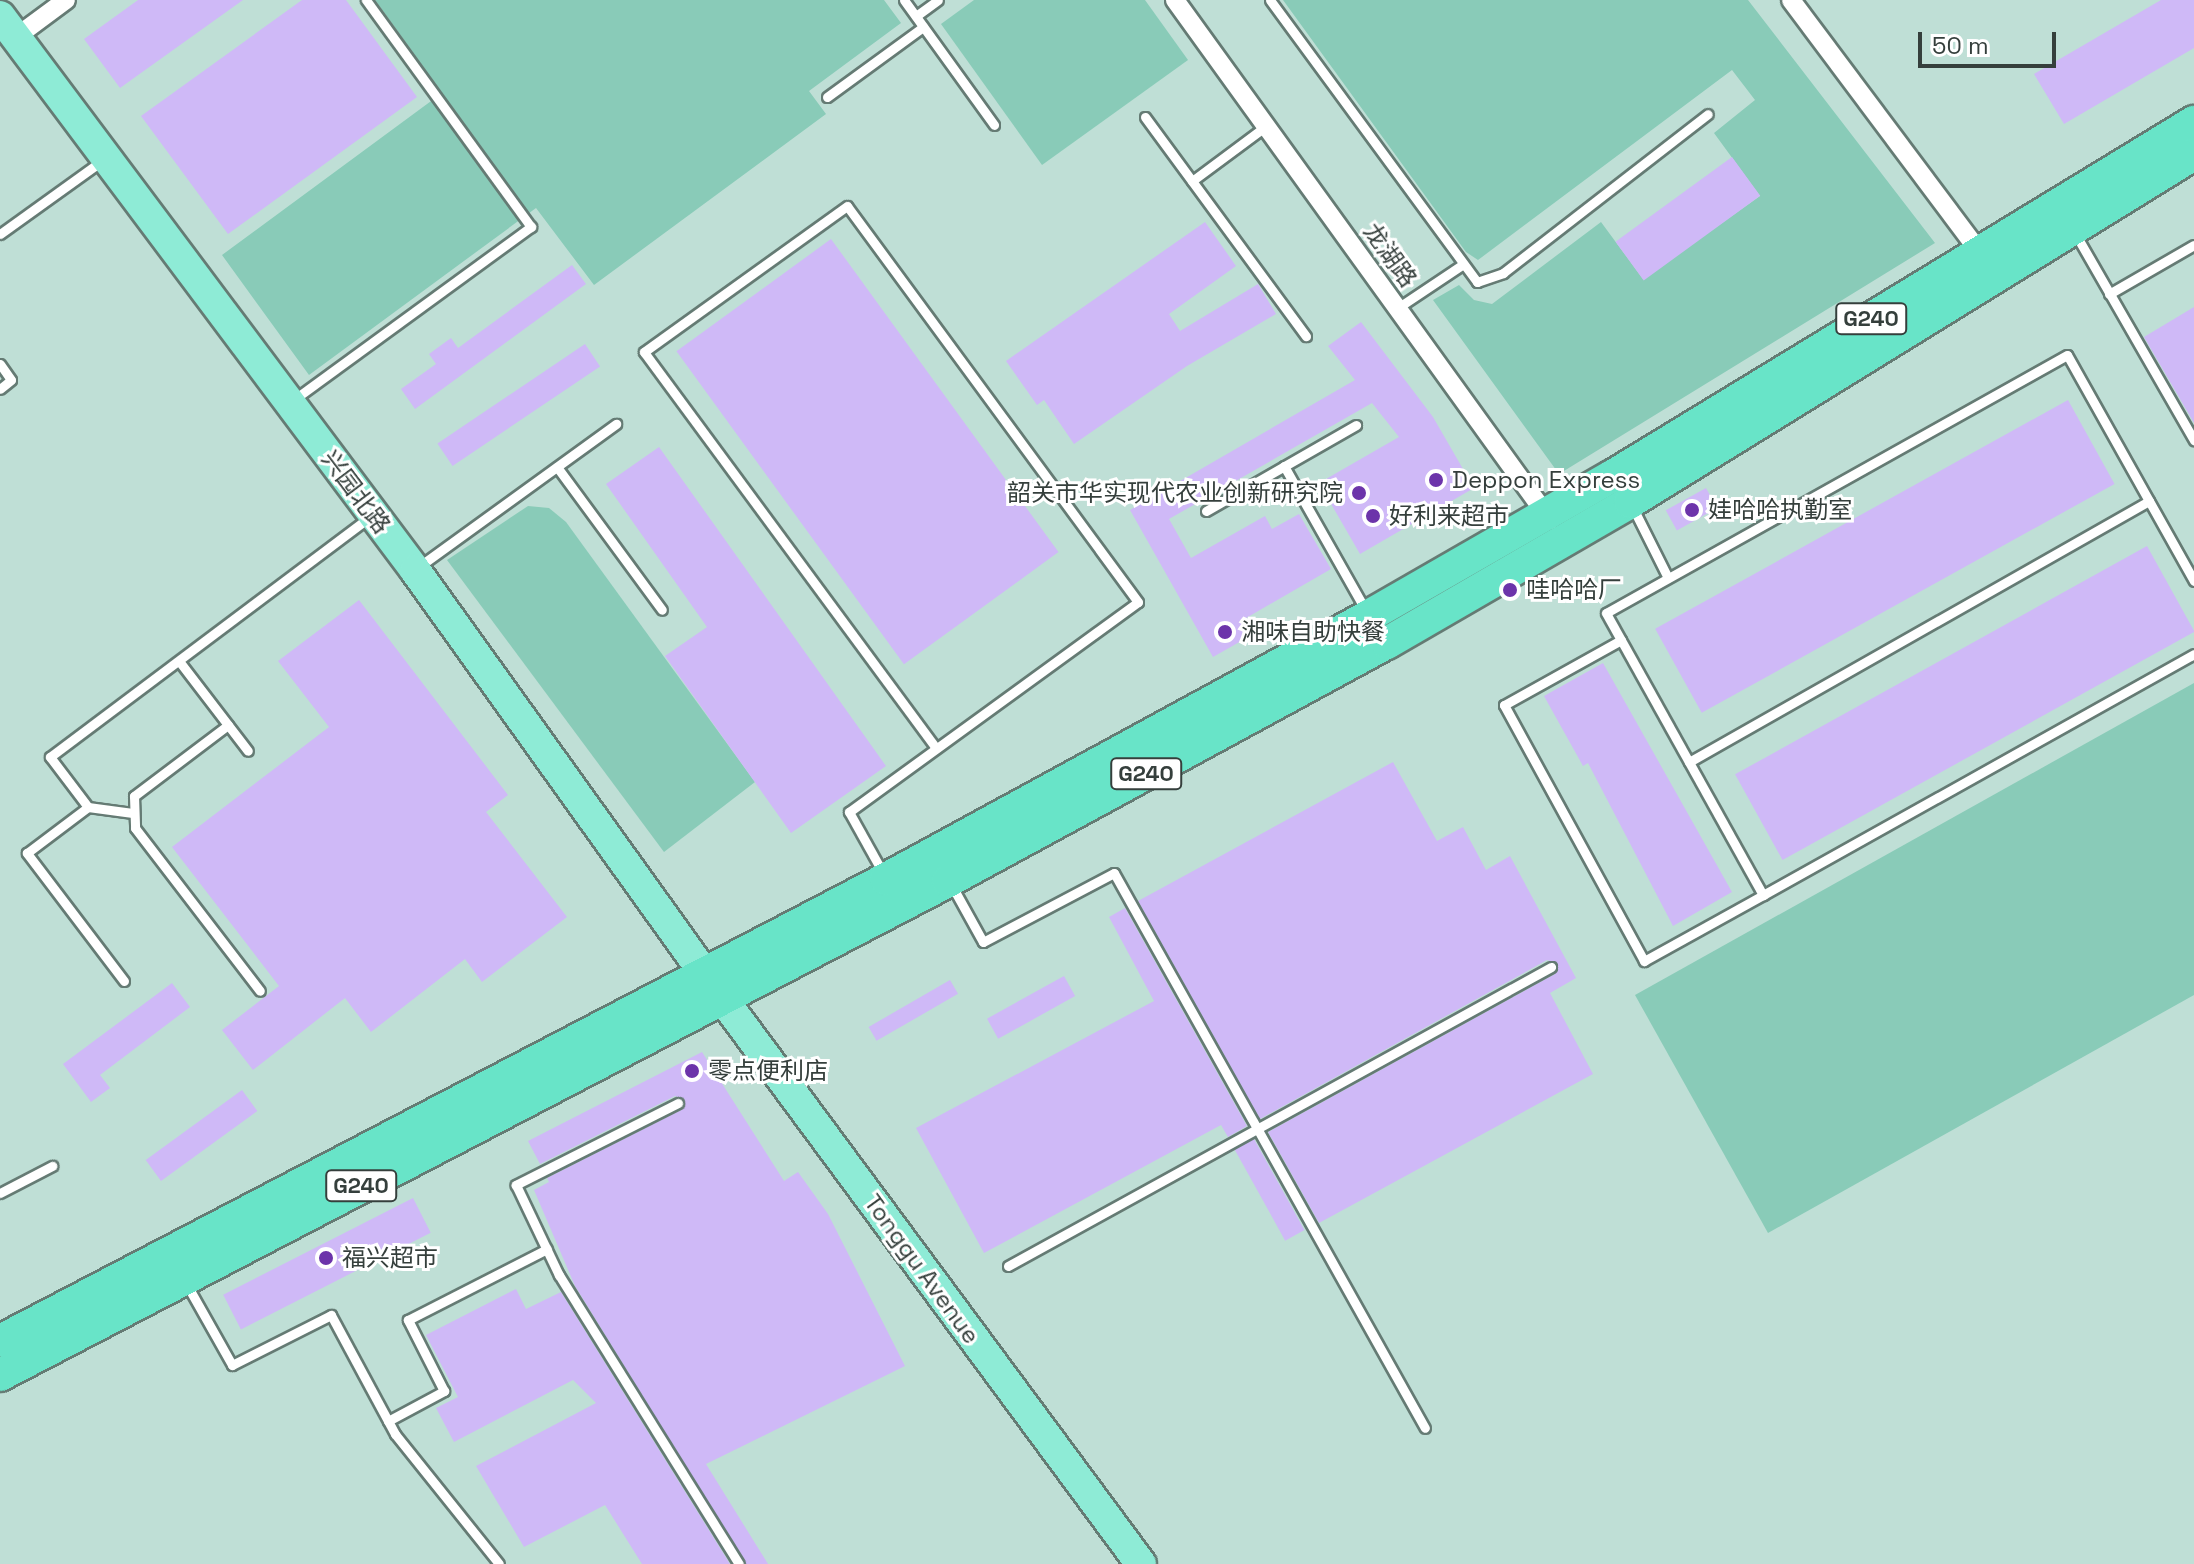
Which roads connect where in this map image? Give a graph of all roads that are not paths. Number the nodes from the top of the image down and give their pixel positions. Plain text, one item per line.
1 (66, 0) edge
2 (366, 0) edge
3 (904, 0) edge
4 (938, 0) edge
5 (1175, 0) edge
6 (1270, 0) edge
7 (1791, 0) edge
8 (916, 16) junction
9 (8, 26) edge
10 (923, 27) junction
11 (827, 97) dead end
12 (1708, 114) dead end
13 (1145, 117) dead end
14 (2194, 122) edge
15 (994, 125) dead end
16 (1266, 126) junction
17 (2194, 154) edge
18 (106, 158) junction
19 (1192, 181) junction
20 (2072, 229) junction
21 (0, 234) edge
22 (2194, 245) edge
23 (1988, 263) junction
24 (1462, 265) junction
25 (2109, 294) junction
26 (1399, 307) junction
27 (1306, 336) dead end
28 (0, 364) edge
29 (0, 389) edge
30 (289, 403) junction
31 (616, 424) dead end
32 (1356, 425) dead end
33 (2194, 440) edge
34 (1284, 466) junction
35 (557, 467) junction
36 (2149, 501) junction
37 (1630, 502) junction
38 (1206, 511) dead end
39 (1546, 514) junction
40 (373, 515) junction
41 (1564, 541) junction
42 (415, 570) junction
43 (1668, 578) junction
44 (2194, 581) edge
45 (662, 610) dead end
46 (1369, 616) junction
47 (1621, 640) junction
48 (2194, 654) edge
49 (179, 661) junction
50 (228, 725) junction
51 (936, 748) junction
52 (248, 751) dead end
53 (1689, 762) junction
54 (88, 807) junction
55 (133, 813) junction
56 (886, 879) junction
57 (948, 881) junction
58 (1763, 895) junction
59 (1551, 967) dead end
60 (124, 981) dead end
61 (713, 986) junction
62 (260, 991) dead end
63 (678, 1103) dead end
64 (1257, 1129) junction
65 (52, 1166) dead end
66 (0, 1193) edge
67 (547, 1249) junction
68 (1008, 1266) dead end
69 (184, 1278) junction
70 (0, 1341) edge
71 (0, 1375) edge
72 (388, 1421) junction
73 (1425, 1428) dead end
74 (499, 1564) edge
75 (739, 1564) edge
76 (1141, 1564) edge

1 - 9 street
2 - 30 lane
3 - 8 lane
4 - 8 lane
5 - 16 street, 龙湖路
6 - 24 lane
7 - 23 street
8 - 10 lane
9 - 18 main road, 兴园北路
10 - 11 lane
10 - 15 lane
12 - 24 lane
13 - 19 lane
14 - 23 highway, G240
16 - 19 lane
16 - 26 street, 龙湖路
17 - 20 highway, G240
18 - 21 lane
18 - 30 main road, 兴园北路
19 - 27 lane
20 - 23 highway, G240
20 - 25 lane
22 - 25 lane
23 - 37 highway, G240
23 - 39 highway, G240
24 - 26 lane
25 - 33 lane
26 - 39 street, 龙湖路
28 - 29 lane
30 - 40 main road, 兴园北路
31 - 35 lane
32 - 34 lane
34 - 38 lane
34 - 46 lane
35 - 42 lane
35 - 45 lane
36 - 43 lane
36 - 44 lane
36 - 53 lane
37 - 41 highway, G240
37 - 43 lane
39 - 41 street, 龙湖路
39 - 46 highway, G240
40 - 42 main road, 兴园北路
40 - 49 lane
41 - 57 highway, G240
42 - 61 main road, 兴园北路
43 - 47 lane
46 - 56 highway, G240
47 - 53 lane
47 - 58 lane
48 - 58 lane
49 - 50 lane
49 - 54 lane
50 - 52 lane
50 - 55 lane
51 - 51 lane
51 - 56 lane
53 - 58 lane
54 - 55 lane
54 - 60 lane
55 - 62 lane
56 - 61 highway, G240
57 - 61 highway, G240
57 - 64 lane
59 - 64 lane
61 - 69 highway, G240
61 - 70 highway, G240
61 - 76 main road, Tonggu Avenue
63 - 67 lane
64 - 68 lane
64 - 73 lane
65 - 66 lane
67 - 72 lane
67 - 75 lane
69 - 71 highway, G240
69 - 72 lane
72 - 74 lane

